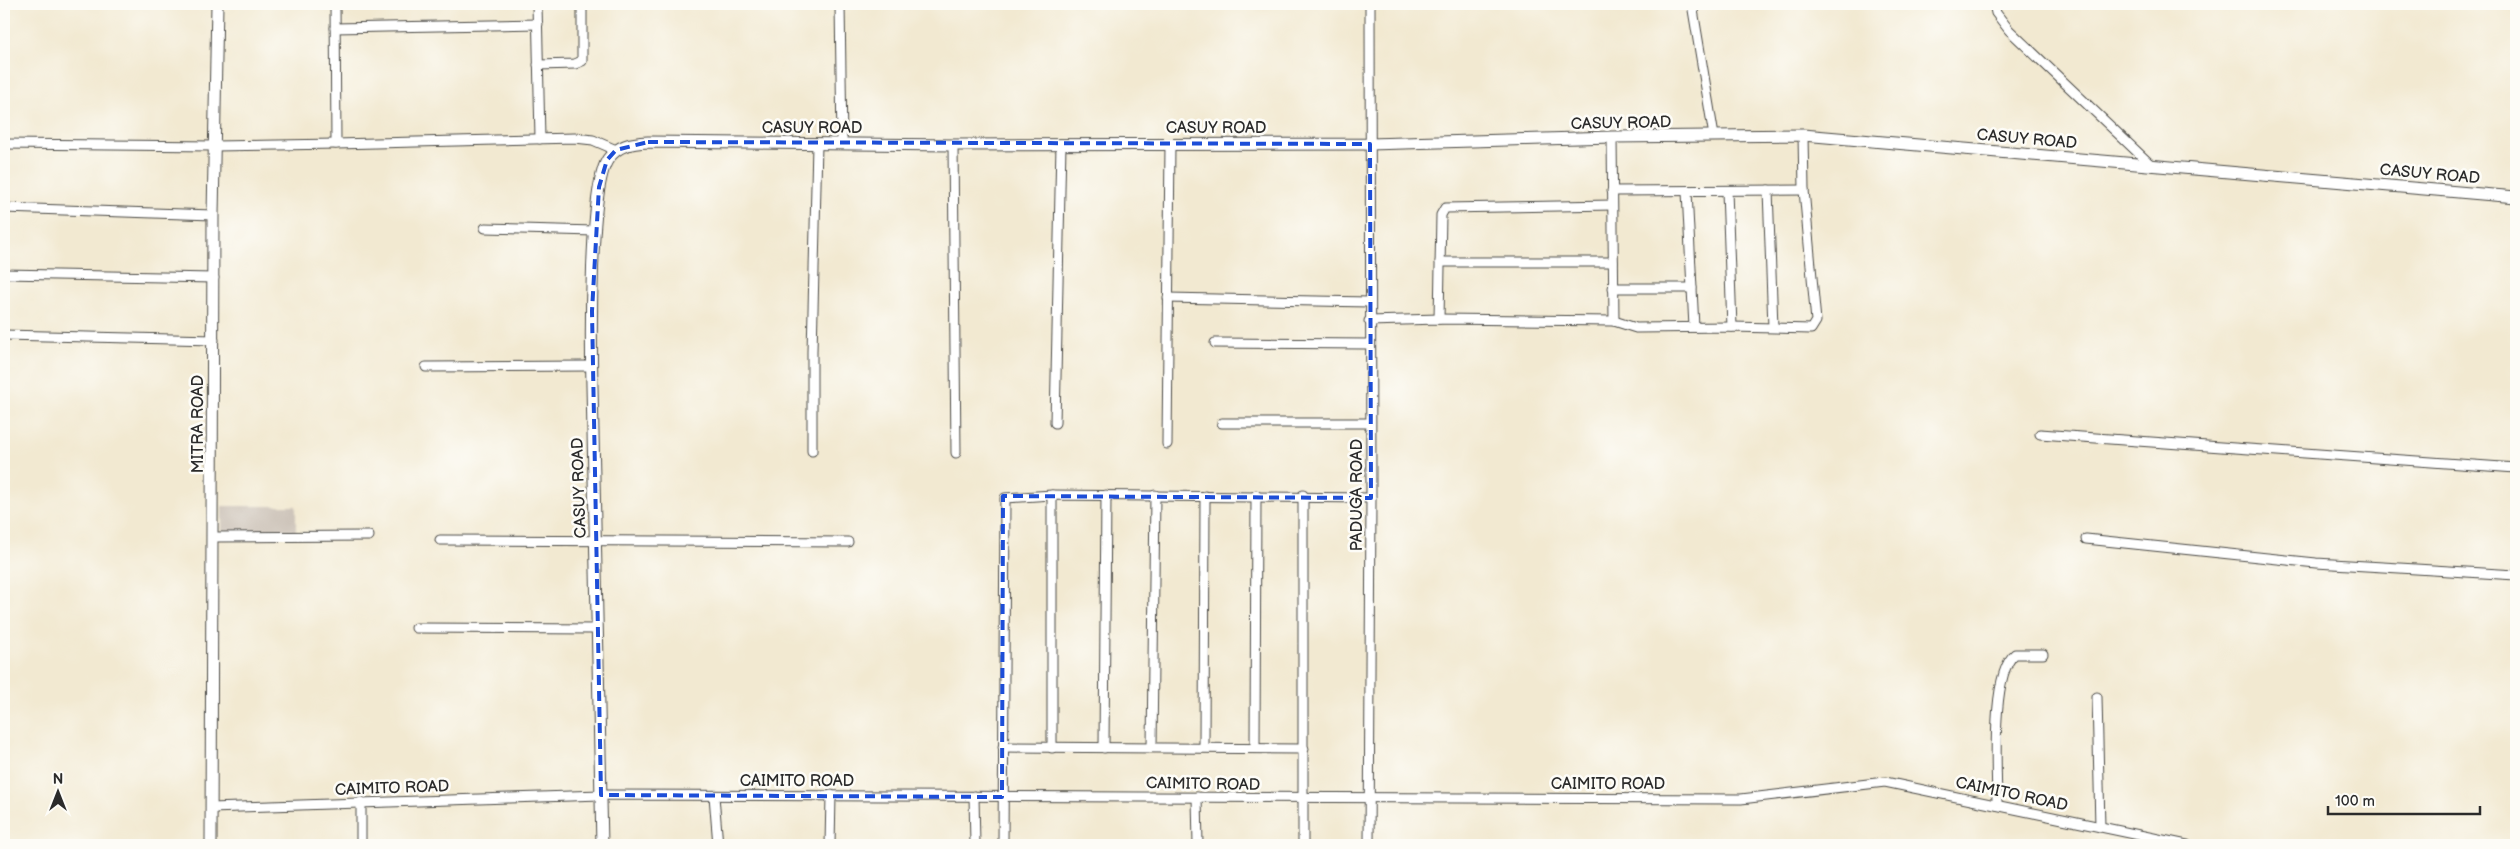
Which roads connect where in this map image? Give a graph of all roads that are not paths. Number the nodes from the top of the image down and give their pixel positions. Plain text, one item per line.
1 (217, 4) edge
2 (335, 4) edge
3 (537, 4) edge
4 (582, 4) edge
5 (840, 4) edge
6 (1370, 4) edge
7 (1692, 4) edge
8 (1994, 4) edge
9 (538, 24) junction
10 (335, 28) junction
11 (538, 66) junction
12 (1803, 135) junction
13 (1714, 136) junction
14 (1612, 138) junction
15 (540, 139) junction
16 (4, 144) edge
17 (336, 144) junction
18 (817, 144) junction
19 (842, 144) junction
20 (953, 144) junction
21 (1061, 144) junction
22 (1170, 144) junction
23 (1370, 144) junction
24 (214, 146) junction
25 (616, 150) junction
26 (2151, 166) junction
27 (1768, 190) junction
28 (1804, 190) junction
29 (1612, 191) junction
30 (1727, 191) junction
31 (1687, 192) junction
32 (2516, 197) edge
33 (1612, 205) junction
34 (4, 208) edge
35 (213, 215) junction
36 (485, 228) dead end
37 (595, 230) junction
38 (1440, 262) junction
39 (1613, 262) junction
40 (4, 274) edge
41 (214, 278) junction
42 (1613, 288) junction
43 (1692, 288) junction
44 (1168, 298) junction
45 (1369, 302) junction
46 (1439, 319) junction
47 (1369, 321) junction
48 (1614, 321) junction
49 (1694, 327) junction
50 (1732, 327) junction
51 (1773, 327) junction
52 (4, 335) edge
53 (214, 340) junction
54 (1215, 343) dead end
55 (1369, 344) junction
56 (591, 366) junction
57 (426, 367) dead end
58 (1055, 423) dead end
59 (1222, 423) dead end
60 (1370, 423) junction
61 (2040, 434) dead end
62 (1167, 444) dead end
63 (812, 451) dead end
64 (956, 454) dead end
65 (2516, 468) edge
66 (1052, 495) junction
67 (1106, 495) junction
68 (1155, 495) junction
69 (1256, 495) junction
70 (1303, 495) junction
71 (1205, 496) junction
72 (1371, 498) junction
73 (368, 536) dead end
74 (213, 537) junction
75 (2086, 539) dead end
76 (440, 540) dead end
77 (596, 542) junction
78 (848, 542) dead end
79 (2516, 574) edge
80 (416, 628) dead end
81 (598, 629) junction
82 (2043, 654) dead end
83 (2097, 697) dead end
84 (1002, 747) junction
85 (1152, 747) junction
86 (1204, 747) junction
87 (1255, 747) junction
88 (1052, 748) junction
89 (1104, 748) junction
90 (1304, 749) junction
91 (601, 794) junction
92 (831, 795) junction
93 (714, 796) junction
94 (974, 796) junction
95 (1002, 797) junction
96 (1197, 797) junction
97 (1369, 798) junction
98 (1303, 799) junction
99 (361, 802) junction
100 (1997, 805) junction
101 (211, 808) junction
102 (2100, 827) junction
103 (211, 845) edge
104 (361, 845) edge
105 (602, 845) edge
106 (718, 845) edge
107 (830, 845) edge
108 (975, 845) edge
109 (1003, 845) edge
110 (1198, 845) edge
111 (1303, 845) edge
112 (1369, 845) edge
113 (2187, 845) edge

1 - 24 street, MITRA ROAD
2 - 10 street
3 - 9 street
4 - 11 street
5 - 19 street
6 - 23 street, PADUGA ROAD
7 - 13 street
8 - 26 street
9 - 10 street
9 - 11 street
10 - 17 street
11 - 15 street
12 - 13 street, CASUY ROAD
12 - 26 street, CASUY ROAD
12 - 28 street
13 - 14 street, CASUY ROAD
14 - 23 street, CASUY ROAD
14 - 29 street
15 - 17 street
15 - 25 street
16 - 24 street
17 - 24 street
18 - 19 street, CASUY ROAD
18 - 25 street, CASUY ROAD
18 - 63 street
19 - 20 street, CASUY ROAD
20 - 21 street, CASUY ROAD
20 - 64 street
21 - 22 street, CASUY ROAD
21 - 58 street
22 - 23 street, CASUY ROAD
22 - 44 street
23 - 45 street, PADUGA ROAD
24 - 35 street, MITRA ROAD
25 - 37 street, CASUY ROAD
26 - 32 street, CASUY ROAD
27 - 28 street
27 - 30 street
27 - 51 street
28 - 51 street
29 - 31 street
29 - 33 street
30 - 31 street
30 - 50 street
31 - 43 street
33 - 38 street
33 - 39 street
34 - 35 street
35 - 41 street, MITRA ROAD
36 - 37 street
37 - 56 street, CASUY ROAD
38 - 39 street
38 - 46 street
39 - 42 street
40 - 41 street
41 - 53 street, MITRA ROAD
42 - 43 street
42 - 48 street
43 - 49 street
44 - 45 street
44 - 62 street
45 - 47 street, PADUGA ROAD
46 - 47 street
46 - 48 street
47 - 55 street, PADUGA ROAD
48 - 49 street
49 - 50 street
50 - 51 street
52 - 53 street
53 - 74 street, MITRA ROAD
54 - 55 street
55 - 60 street, PADUGA ROAD
56 - 57 street
56 - 77 street, CASUY ROAD
59 - 60 street
60 - 72 street, PADUGA ROAD
61 - 65 street
66 - 67 street
66 - 84 street
66 - 88 street
67 - 68 street
67 - 89 street
68 - 71 street
68 - 85 street
69 - 70 street
69 - 71 street
69 - 87 street
70 - 72 street
70 - 90 street
71 - 86 street
72 - 97 street, PADUGA ROAD
73 - 74 street
74 - 101 street, MITRA ROAD
75 - 79 street
76 - 77 street
77 - 78 street
77 - 81 street, CASUY ROAD
80 - 81 street
81 - 91 street, CASUY ROAD
82 - 100 street
83 - 102 street
84 - 88 street
84 - 95 street
85 - 86 street
85 - 89 street
86 - 87 street
87 - 90 street
88 - 89 street
90 - 98 street
91 - 93 street, CAIMITO ROAD
91 - 99 street, CAIMITO ROAD
91 - 105 street, CASUY ROAD
92 - 93 street, CAIMITO ROAD
92 - 94 street, CAIMITO ROAD
92 - 107 street
93 - 106 street
94 - 95 street, CAIMITO ROAD
94 - 108 street
95 - 96 street, CAIMITO ROAD
95 - 109 street
96 - 98 street, CAIMITO ROAD
96 - 110 street
97 - 98 street, CAIMITO ROAD
97 - 100 street, CAIMITO ROAD
97 - 112 street, PADUGA ROAD
98 - 111 street
99 - 101 street, CAIMITO ROAD
99 - 104 street
100 - 102 street, CAIMITO ROAD
101 - 103 street, MITRA ROAD
102 - 113 street, CAIMITO ROAD

